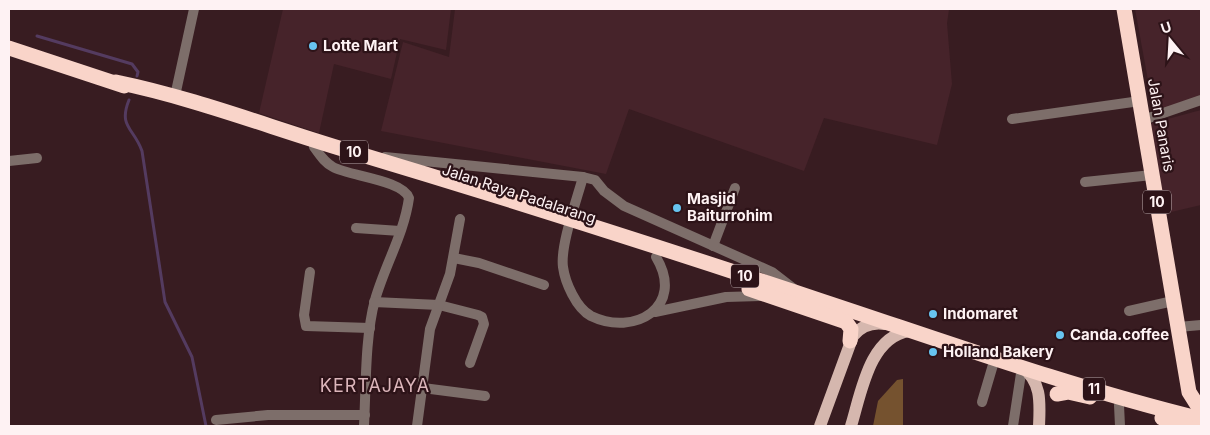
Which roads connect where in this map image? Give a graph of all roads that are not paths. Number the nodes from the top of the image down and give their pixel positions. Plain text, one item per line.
1 (194, 9) edge
2 (1124, 9) edge
3 (9, 48) edge
4 (116, 82) junction
5 (175, 96) junction
6 (1201, 100) edge
7 (1140, 101) junction
8 (1012, 119) dead end
9 (1143, 120) junction
10 (314, 147) junction
11 (366, 156) junction
12 (37, 158) dead end
13 (9, 161) edge
14 (1152, 175) junction
15 (583, 177) junction
16 (1085, 182) dead end
17 (735, 188) dead end
18 (533, 211) junction
19 (460, 219) dead end
20 (356, 228) dead end
21 (400, 231) junction
22 (598, 232) junction
23 (713, 246) junction
24 (656, 257) junction
25 (454, 258) junction
26 (310, 272) dead end
27 (544, 285) dead end
28 (803, 295) junction
29 (771, 296) junction
30 (1173, 300) junction
31 (374, 302) junction
32 (439, 305) junction
33 (1129, 311) dead end
34 (655, 312) junction
35 (890, 325) junction
36 (1201, 325) edge
37 (1178, 327) junction
38 (370, 328) junction
39 (908, 332) junction
40 (850, 341) junction
41 (995, 358) junction
42 (470, 363) dead end
43 (1022, 367) junction
44 (422, 388) junction
45 (1057, 394) joint
46 (485, 396) dead end
47 (982, 402) dead end
48 (1197, 402) edge
49 (1119, 405) junction
50 (1166, 410) junction
51 (365, 415) junction
52 (1201, 419) edge
53 (216, 420) dead end
54 (364, 426) edge
55 (417, 426) edge
56 (820, 426) edge
57 (851, 426) edge
58 (1012, 426) edge
59 (1039, 426) edge
60 (1120, 426) edge
61 (1187, 426) edge

1 - 5 street
2 - 7 highway, Jalan Panaris / 10
3 - 4 highway, Jalan Raya Padalarang / 10
4 - 5 highway, Jalan Raya Padalarang / 10
4 - 10 highway, Jalan Raya Padalarang / 10
5 - 11 highway, Jalan Raya Padalarang / 10
6 - 9 street
7 - 8 street
7 - 9 highway, Jalan Panaris / 10
9 - 14 highway, Jalan Panaris / 10
10 - 18 highway, Jalan Raya Padalarang / 10
10 - 21 street
11 - 15 street
11 - 18 highway, Jalan Raya Padalarang / 10
12 - 13 street
14 - 16 street
14 - 30 highway, Jalan Panaris / 10
15 - 23 street
15 - 34 street
17 - 23 street
18 - 22 highway, Jalan Raya Padalarang / 10
19 - 25 street
20 - 21 street
21 - 31 street
22 - 24 highway, Jalan Raya Padalarang / 10
22 - 28 highway, Jalan Raya Padalarang / 10
23 - 28 street
24 - 29 highway, Jalan Raya Padalarang / 10
24 - 34 street
25 - 27 street
25 - 32 street
26 - 38 street
28 - 35 highway, Jalan Raya Padalarang / 10
29 - 34 street
29 - 40 highway, Jalan Raya Padalarang / 10
30 - 33 street
30 - 37 highway, Jalan Panaris / 10
31 - 32 street
31 - 38 street
32 - 42 street
32 - 44 street
35 - 39 highway, Jalan Raya Padalarang / 11
35 - 40 main road, Jalan Raya Padalarang
36 - 37 street
37 - 48 highway, Jalan Panaris / 10
38 - 51 street
39 - 41 highway, Jalan Raya Padalarang / 11
39 - 57 main road
40 - 56 main road
41 - 43 highway, Jalan Raya Padalarang / 11
41 - 47 street
43 - 50 highway, Jalan Raya Padalarang / 11
43 - 58 street
43 - 59 main road
44 - 46 street
44 - 55 street
45 - 49 highway
45 - 59 main road
48 - 50 highway, Jalan Panaris / 10
49 - 60 street
49 - 61 highway
50 - 52 highway, Jalan Raya Padalarang / 11
51 - 53 street
51 - 54 street

